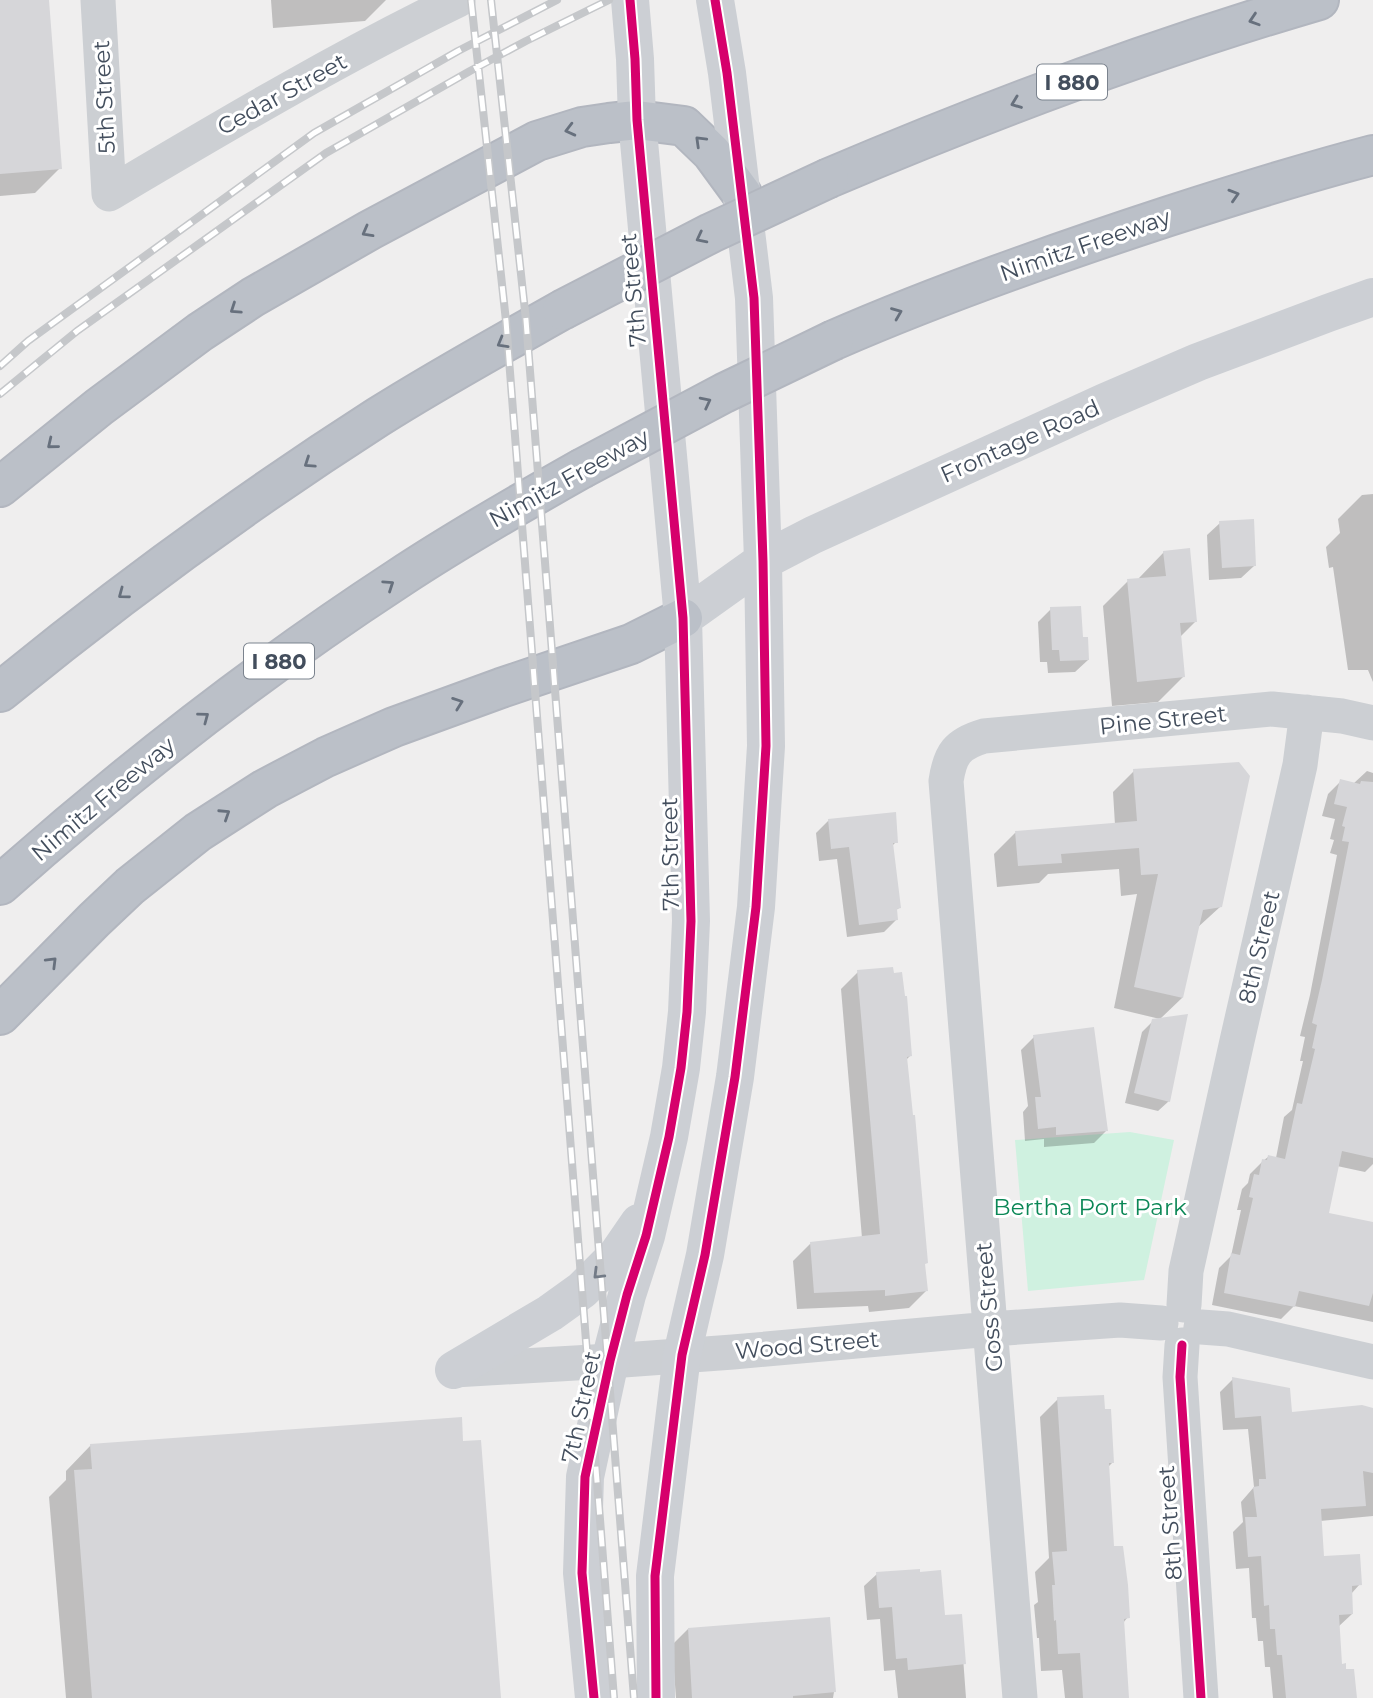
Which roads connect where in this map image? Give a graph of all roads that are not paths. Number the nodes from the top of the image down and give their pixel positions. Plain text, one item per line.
1 (98, 0) edge
2 (458, 0) edge
3 (630, 0) edge
4 (715, 0) edge
5 (1319, 0) edge
6 (417, 10) edge
7 (637, 120) junction
8 (1373, 155) edge
9 (109, 194) joint
10 (742, 194) junction
11 (1373, 297) edge
12 (0, 487) edge
13 (763, 561) junction
14 (683, 618) junction
15 (0, 692) edge
16 (1307, 712) junction
17 (1373, 723) edge
18 (956, 751) joint
19 (0, 885) edge
20 (0, 1015) edge
21 (654, 1201) junction
22 (1182, 1325) junction
23 (990, 1329) junction
24 (682, 1355) junction
25 (610, 1361) junction
26 (1373, 1362) edge
27 (454, 1370) joint
28 (594, 1698) edge
29 (656, 1698) edge
30 (1020, 1698) edge
31 (1201, 1698) edge

1 - 9 street, 5th Street
2 - 6 street, Cedar Street
3 - 7 main road, 7th Street
4 - 10 main road
5 -> 15 highway, I 880, bridge
6 - 9 street, Cedar Street
10 -> 7 highway
7 -> 12 highway
7 - 14 main road, 7th Street
19 -> 8 highway, Nimitz Freeway / I 880, bridge
10 - 13 main road
11 - 13 main road, Frontage Road
13 - 14 main road, Frontage Road
13 - 24 main road
20 -> 14 highway
14 - 21 main road, 7th Street
16 - 17 street, Pine Street
16 - 18 street, Pine Street
16 - 22 street, 8th Street
18 - 23 street, Goss Street
21 - 25 main road, 7th Street
21 -> 27 main road
22 - 23 street, Wood Street
22 - 26 street, Wood Street
22 - 31 street, 8th Street
23 - 24 street, Wood Street
23 - 30 street, Goss Street
24 - 25 street, Wood Street
24 - 29 main road
25 - 27 street, Wood Street
25 - 28 main road, 7th Street

